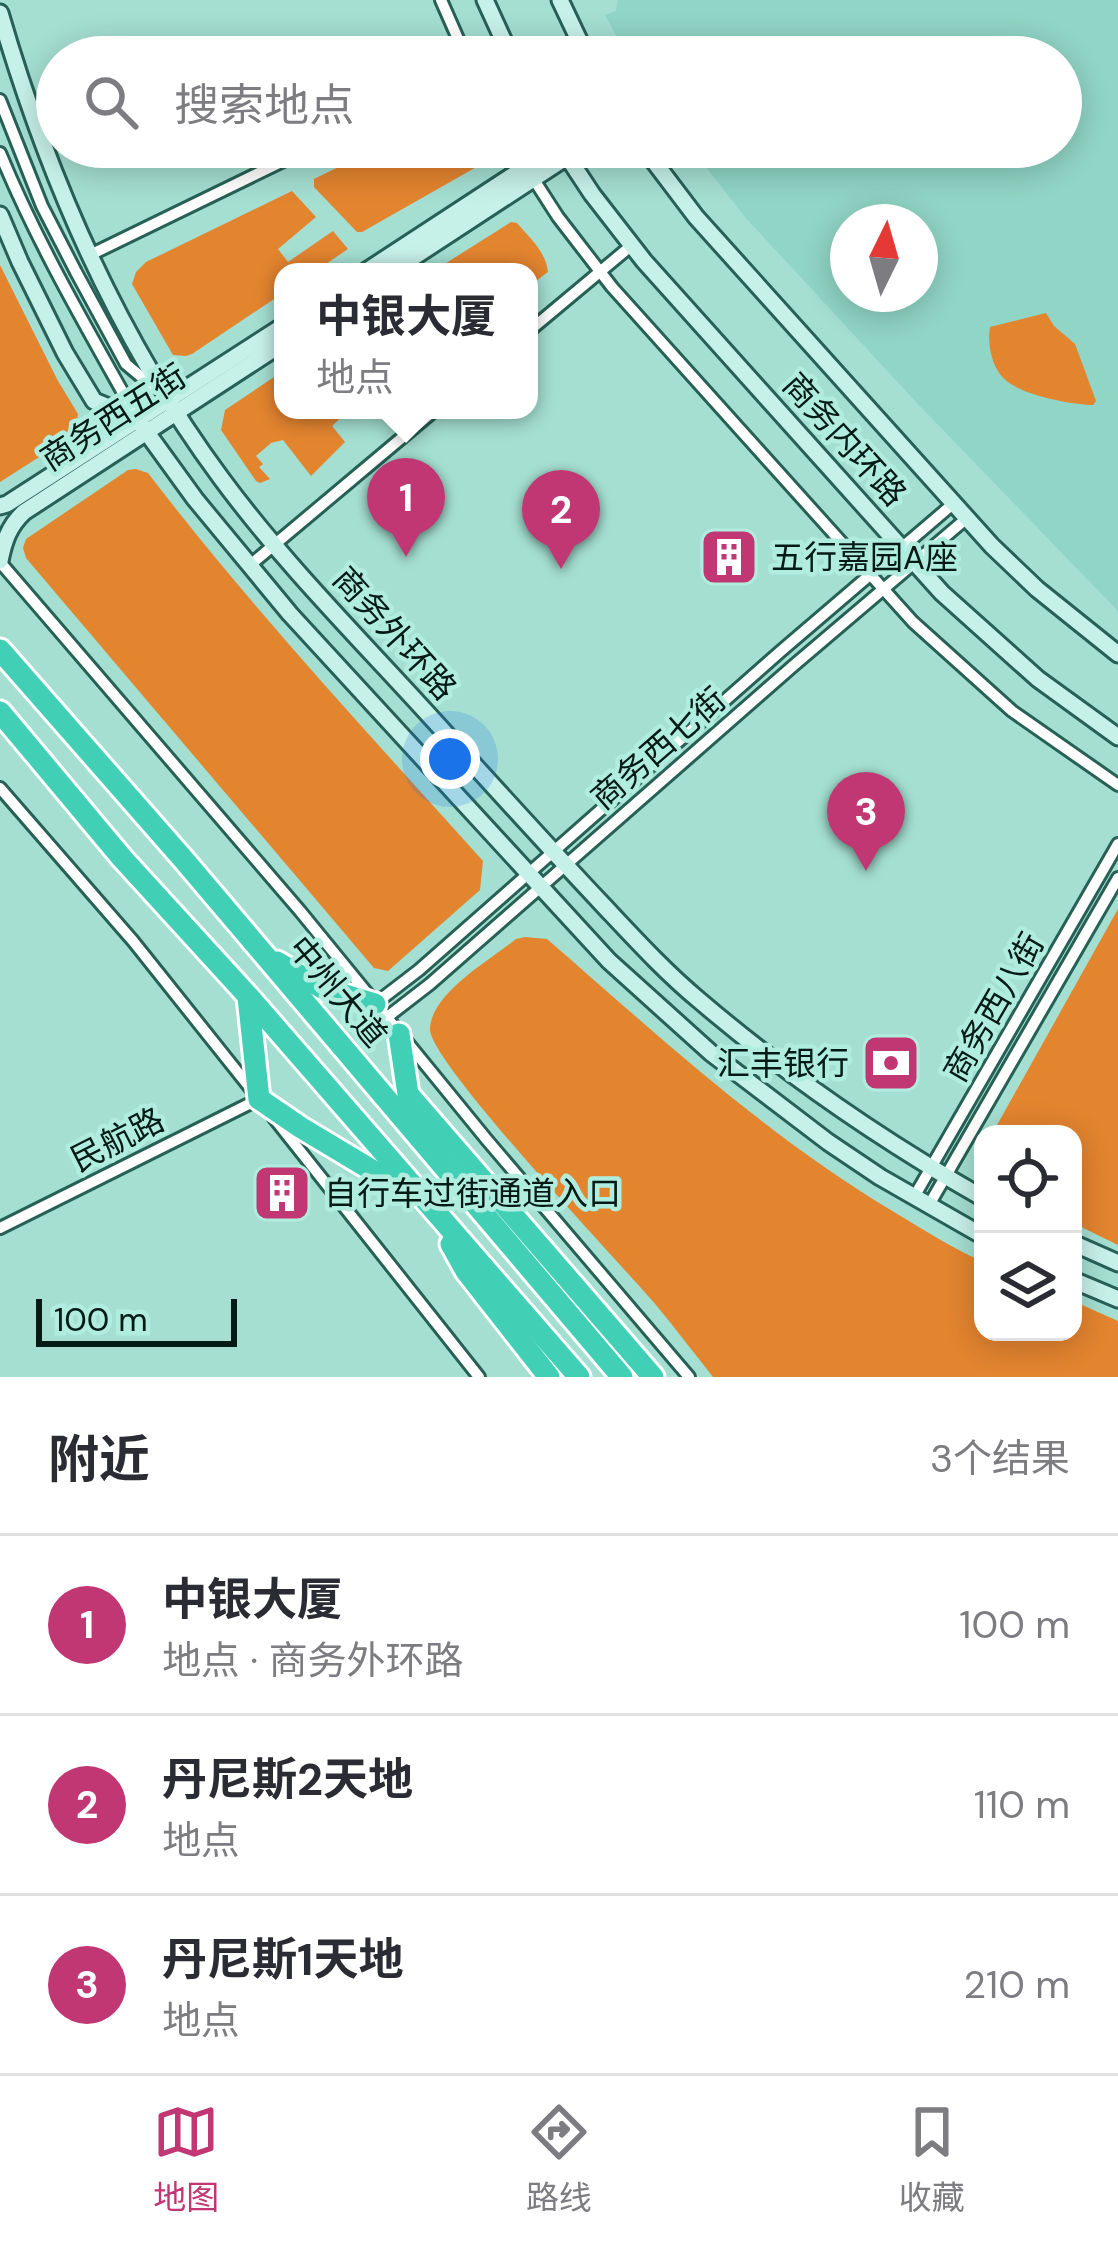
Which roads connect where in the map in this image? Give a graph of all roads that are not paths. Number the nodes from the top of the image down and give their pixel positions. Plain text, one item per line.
1 (441, 0) edge
2 (485, 0) edge
3 (560, 0) edge
4 (0, 13) edge
5 (457, 36) edge
6 (499, 36) edge
7 (577, 36) edge
8 (0, 100) edge
9 (36, 127) edge
10 (0, 153) edge
11 (53, 168) edge
12 (269, 168) edge
13 (527, 168) edge
14 (538, 168) edge
15 (580, 168) edge
16 (659, 168) edge
17 (530, 173) junction
18 (0, 215) edge
19 (632, 245) junction
20 (90, 255) junction
21 (380, 263) edge
22 (404, 263) edge
23 (600, 272) junction
24 (538, 324) edge
25 (274, 332) edge
26 (274, 348) edge
27 (172, 406) junction
28 (424, 419) edge
29 (142, 425) junction
30 (954, 503) junction
31 (0, 506) edge
32 (967, 518) junction
33 (275, 544) junction
34 (902, 548) junction
35 (0, 562) edge
36 (915, 562) junction
37 (249, 566) junction
38 (871, 574) junction
39 (884, 589) junction
40 (0, 650) edge
41 (1118, 654) edge
42 (0, 712) edge
43 (1118, 737) edge
44 (1118, 785) edge
45 (0, 788) edge
46 (1118, 844) edge
47 (553, 852) junction
48 (565, 866) junction
49 (1118, 878) edge
50 (534, 881) junction
51 (265, 955) junction
52 (248, 996) junction
53 (386, 1019) junction
54 (259, 1099) junction
55 (938, 1172) junction
56 (974, 1193) edge
57 (921, 1201) junction
58 (430, 1205) junction
59 (0, 1228) edge
60 (978, 1233) edge
61 (1082, 1247) edge
62 (1118, 1263) edge
63 (1082, 1284) edge
64 (1118, 1300) edge
65 (479, 1377) edge
66 (549, 1377) edge
67 (579, 1377) edge
68 (622, 1377) edge
69 (653, 1377) edge
70 (689, 1377) edge

1 - 5 street
2 - 6 street
3 - 7 street
4 - 9 street, 商务外环路
8 - 27 street
10 - 29 street
11 - 20 street, 商务外环路
12 - 20 street
13 - 17 street
14 - 17 street
15 - 19 street, 商务内环路
16 - 30 street, 商务内环路
17 - 21 street
17 - 22 street
17 - 23 street
18 - 29 street, 商务外环路
19 - 23 street
19 - 34 street, 商务内环路
20 - 27 street, 商务外环路
23 - 24 street
23 - 38 street
25 - 27 street, 商务西五街
26 - 27 street, 商务西五街
27 - 29 street, 商务西五街
27 - 33 street, 商务外环路
28 - 33 street
29 - 31 street, 商务西五街
29 - 35 street, 商务西五街
29 - 37 street, 商务外环路
30 - 32 street, 商务内环路
30 - 34 street, 商务西七街
32 - 36 street, 商务西七街
32 - 41 street, 商务内环路
33 - 37 street
33 - 47 street, 商务外环路
34 - 36 street, 商务内环路
34 - 38 street, 商务西七街
35 - 53 street
36 - 39 street, 商务西七街
36 - 43 street, 商务内环路
37 - 50 street, 商务外环路
38 - 39 street
38 - 47 street, 商务西七街
39 - 44 street
39 - 48 street, 商务西七街
40 - 51 highway, 中州大道
42 - 52 highway
45 - 54 street
46 - 55 street, 商务西八街
47 - 48 street, 商务外环路
47 - 50 street, 商务西七街
48 - 50 street, 商务西七街
48 - 55 street, 商务外环路
49 - 55 street, 商务西八街
50 - 53 street, 商务西七街
50 - 57 street, 商务外环路
51 - 53 highway
51 - 68 highway, 中州大道
52 - 54 highway
52 - 58 highway
53 - 69 highway
53 - 70 street
54 - 58 highway
54 - 59 street, 民航路
54 - 65 street
55 - 56 street, 商务外环路
55 - 57 street, 商务西八街
57 - 60 street, 商务外环路
58 - 66 highway
58 - 67 highway
61 - 62 street
63 - 64 street

